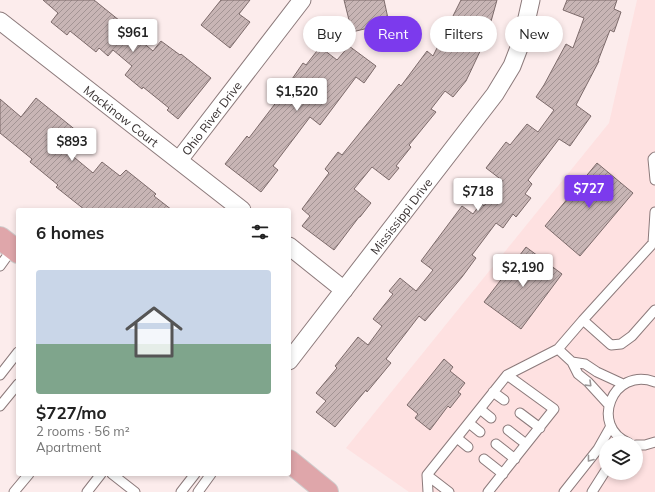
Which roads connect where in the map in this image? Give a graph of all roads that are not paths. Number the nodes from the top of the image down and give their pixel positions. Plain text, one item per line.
1 (302, 0) edge
2 (531, 0) edge
3 (0, 21) edge
4 (655, 157) edge
5 (179, 160) junction
6 (655, 180) edge
7 (239, 208) edge
8 (655, 212) edge
9 (654, 242) edge
10 (10, 246) edge
11 (291, 248) edge
12 (0, 266) edge
13 (344, 290) junction
14 (655, 310) edge
15 (583, 320) junction
16 (558, 350) junction
17 (16, 355) edge
18 (291, 358) edge
19 (572, 362) junction
20 (507, 374) junction
21 (0, 375) edge
22 (654, 380) edge
23 (623, 384) junction
24 (16, 386) edge
25 (493, 392) junction
26 (504, 400) dead end
27 (609, 405) junction
28 (0, 406) edge
29 (480, 409) junction
30 (520, 413) dead end
31 (491, 418) dead end
32 (469, 423) junction
33 (611, 426) junction
34 (540, 428) junction
35 (508, 430) dead end
36 (480, 432) dead end
37 (618, 436) edge
38 (457, 438) junction
39 (655, 442) edge
40 (496, 444) dead end
41 (526, 444) junction
42 (643, 445) edge
43 (468, 447) dead end
44 (484, 459) dead end
45 (515, 459) junction
46 (291, 463) edge
47 (503, 474) junction
48 (427, 475) junction
49 (27, 476) edge
50 (99, 476) edge
51 (115, 476) edge
52 (193, 476) edge
53 (210, 476) edge
54 (600, 480) edge
55 (199, 491) edge
56 (14, 492) edge
57 (87, 492) edge
58 (135, 492) edge
59 (181, 492) edge
60 (328, 492) edge
61 (428, 492) edge
62 (449, 492) edge
63 (488, 492) edge
64 (564, 492) edge
65 (592, 492) edge

1 - 5 street, Ohio River Drive
2 - 13 street, Mississippi Drive
3 - 5 street, Mackinaw Court
4 - 6 lane
5 - 7 street, Mackinaw Court
8 - 9 lane
9 - 15 lane
10 - 12 lane
11 - 13 street
13 - 18 street, Mississippi Drive
14 - 15 lane
15 - 16 lane
16 - 19 lane
16 - 20 lane
17 - 21 lane
19 - 23 lane
19 -> 27 lane
20 - 25 lane
20 - 34 lane
22 - 23 lane
23 - 27 lane
24 - 28 lane
25 - 26 lane
25 - 29 lane
27 - 33 lane
29 - 31 lane
29 - 32 lane
30 - 34 lane
32 - 36 lane
32 - 38 lane
33 - 37 lane
33 -> 64 lane
34 - 41 lane
35 - 41 lane
38 - 43 lane
38 - 48 lane
39 - 42 lane
40 - 45 lane
41 - 45 lane
44 - 47 lane
45 - 47 lane
46 - 60 main road
47 - 63 lane
48 - 61 lane
48 - 62 lane
49 - 56 lane
50 - 57 lane
51 - 58 lane
52 - 59 lane
53 - 55 lane
54 - 65 lane

